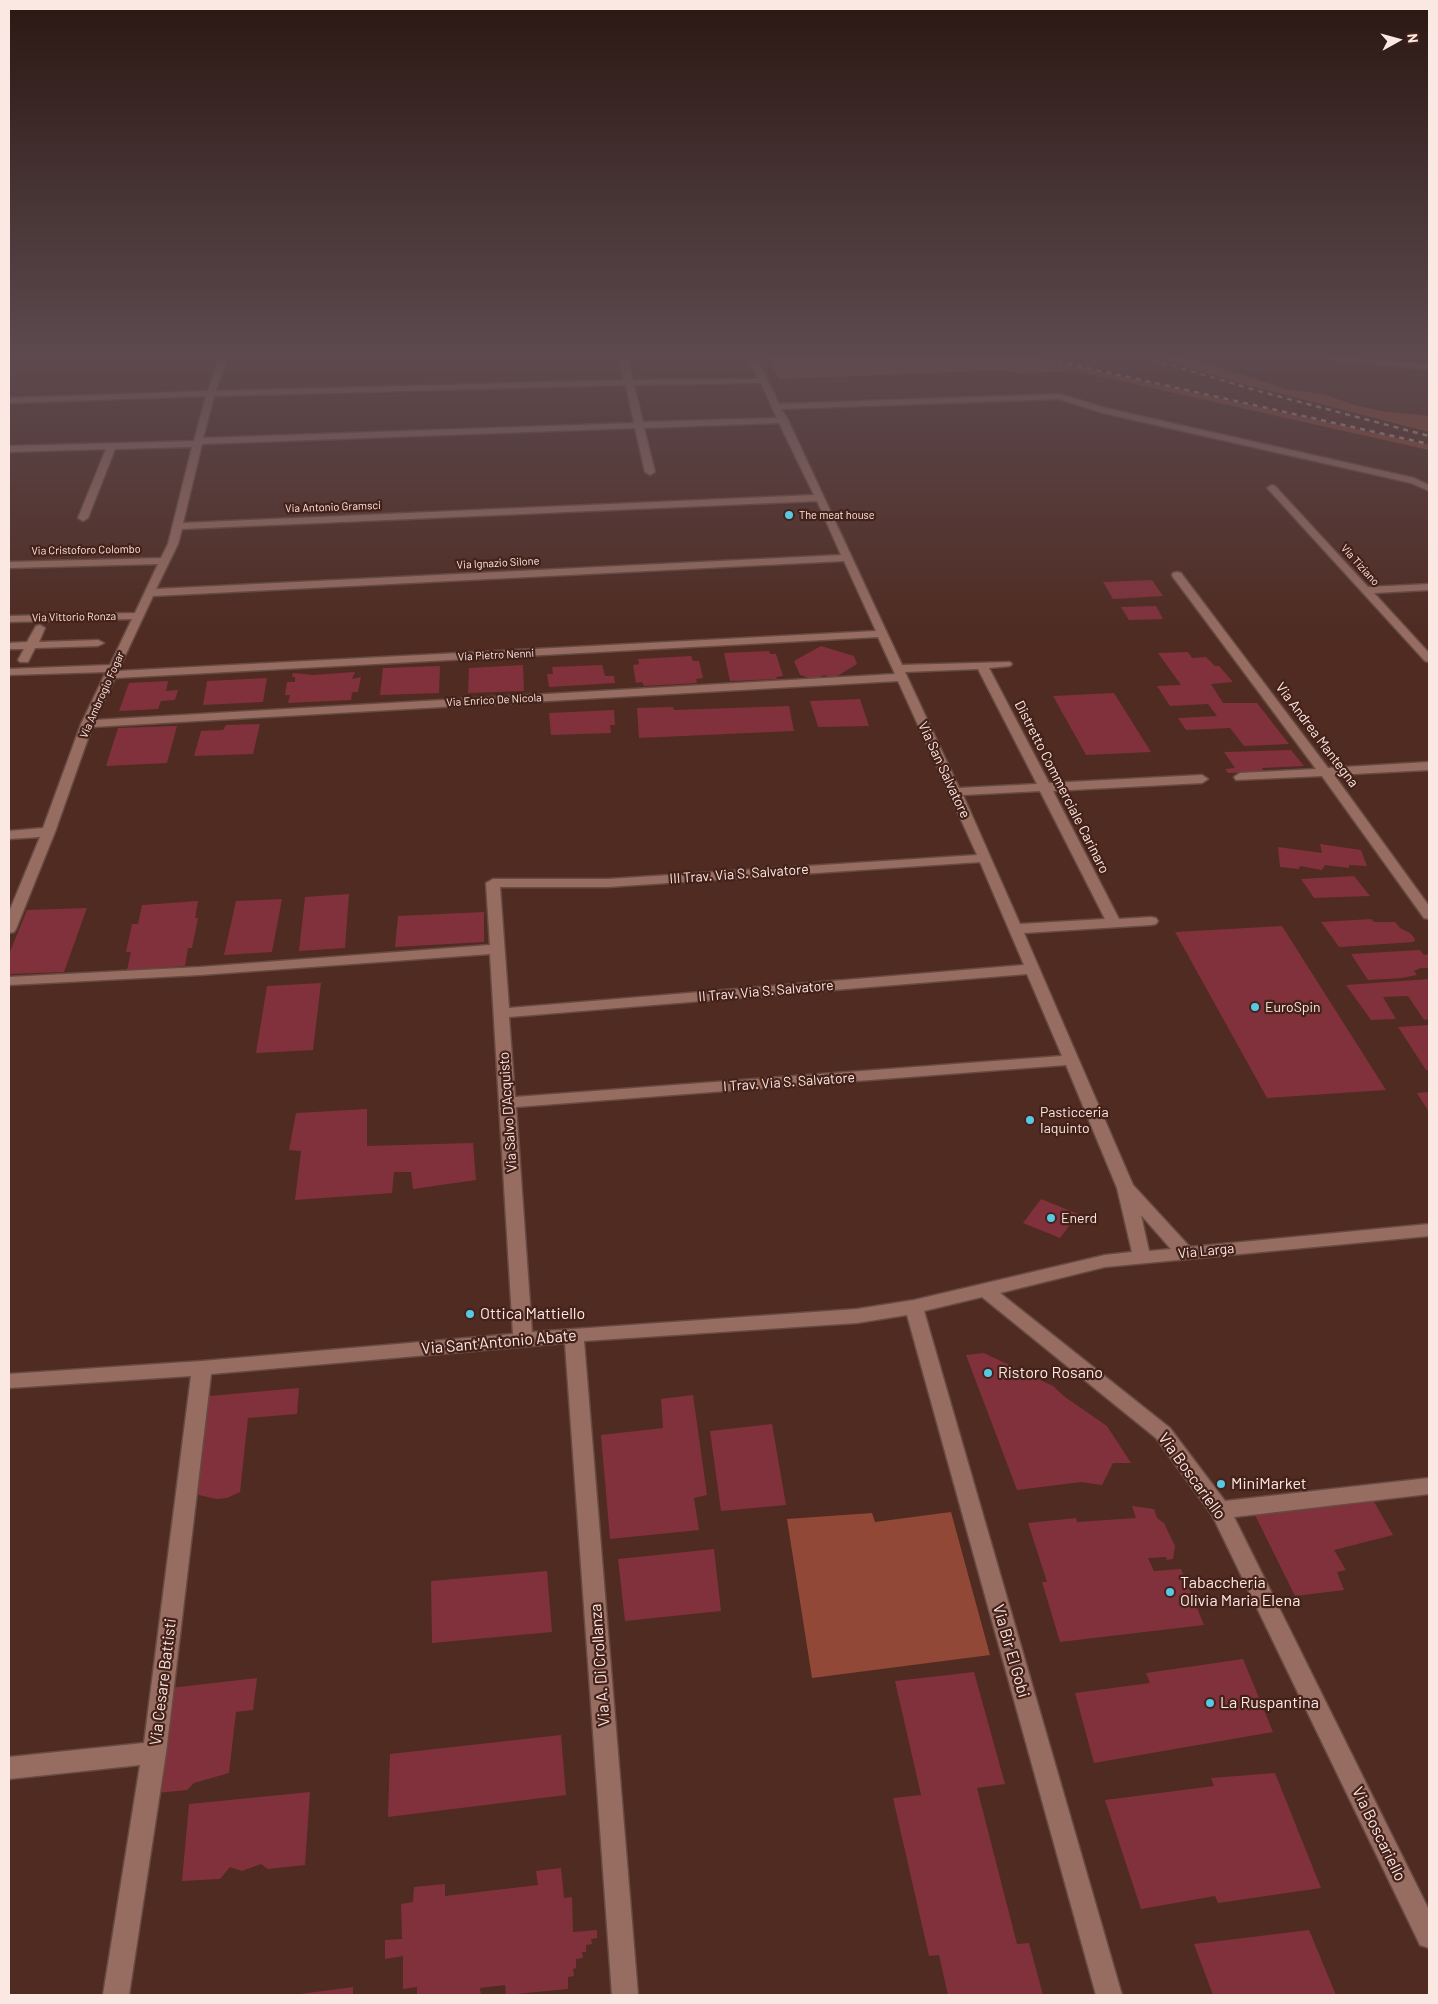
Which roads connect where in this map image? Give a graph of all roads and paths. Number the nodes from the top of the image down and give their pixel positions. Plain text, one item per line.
1 (110, 451) edge
2 (196, 451) edge
3 (645, 451) edge
4 (798, 451) edge
5 (1280, 451) edge
6 (650, 472) dead end
7 (1272, 488) dead end
8 (1429, 488) edge
9 (820, 498) junction
10 (83, 518) dead end
11 (177, 526) junction
12 (847, 558) junction
13 (165, 561) junction
14 (9, 565) edge
15 (1177, 575) dead end
16 (1429, 587) edge
17 (1365, 590) junction
18 (149, 593) junction
19 (138, 616) junction
20 (9, 618) edge
21 (40, 628) dead end
22 (882, 634) junction
23 (98, 643) dead end
24 (31, 645) junction
25 (9, 646) edge
26 (1429, 659) edge
27 (24, 660) dead end
28 (1006, 664) dead end
29 (982, 665) junction
30 (9, 672) edge
31 (112, 672) junction
32 (900, 673) junction
33 (87, 724) junction
34 (1429, 766) edge
35 (1325, 772) junction
36 (1240, 777) dead end
37 (1202, 779) dead end
38 (1045, 786) junction
39 (954, 792) junction
40 (48, 832) junction
41 (9, 835) edge
42 (985, 858) junction
43 (493, 883) joint
44 (1429, 915) edge
45 (1152, 921) dead end
46 (1114, 923) junction
47 (9, 929) edge
48 (1015, 929) junction
49 (497, 949) junction
50 (1032, 969) junction
51 (9, 981) edge
52 (501, 1013) junction
53 (1070, 1060) junction
54 (508, 1103) junction
55 (1126, 1188) junction
56 (1429, 1230) edge
57 (1185, 1253) junction
58 (1142, 1258) junction
59 (986, 1291) junction
60 (914, 1307) junction
61 (574, 1336) junction
62 (523, 1341) junction
63 (202, 1368) junction
64 (9, 1381) edge
65 (1429, 1486) edge
66 (1220, 1510) junction
67 (154, 1754) junction
68 (9, 1768) edge
69 (1429, 1936) edge
70 (116, 1995) edge
71 (625, 1995) edge
72 (1109, 1995) edge

1 - 10 street
2 - 11 street, Via Ambrogio Fogar
3 - 6 street
4 - 9 street, Via San Salvatore
5 - 8 street
7 - 17 street, Via Tiziano
9 - 11 street, Via Antonio Gramsci
9 - 12 street, Via San Salvatore
11 - 13 street, Via Ambrogio Fogar
12 - 18 street, Via Ignazio Silone
12 - 22 street, Via San Salvatore
13 - 14 street, Via Cristoforo Colombo
13 - 18 street, Via Ambrogio Fogar
15 - 35 street, Via Andrea Mantegna
16 - 17 street
17 - 26 street, Via Tiziano
18 - 19 street, Via Ambrogio Fogar
19 - 20 street, Via Vittorio Ronza
19 - 31 street, Via Ambrogio Fogar
21 - 24 street
22 - 31 street, Via Pietro Nenni
22 - 32 street, Via San Salvatore
23 - 24 street
24 - 25 street
24 - 27 street
28 - 29 street, Via Enrico De Nicola
29 - 32 street, Via Enrico De Nicola
29 - 38 street, Distretto Commerciale Carinaro
30 - 31 street, Via Pietro Nenni
31 - 33 street, Via Ambrogio Fogar
32 - 33 street, Via Enrico De Nicola
32 - 39 street, Via San Salvatore
33 - 40 street, Via Ambrogio Fogar
34 - 35 street
35 - 36 street
35 - 44 street, Via Andrea Mantegna
37 - 38 street
38 - 39 street
38 - 46 street, Distretto Commerciale Carinaro
39 - 42 street, Via San Salvatore
40 - 41 street
40 - 47 street, Via Ambrogio Fogar
42 - 43 street, III Trav. Via S. Salvatore
42 - 48 street, Via San Salvatore
43 - 49 street, Via Salvo D'Acquisto
45 - 46 street
46 - 48 street
48 - 50 street, Via San Salvatore
49 - 51 street
49 - 52 street, Via Salvo D'Acquisto
50 - 52 street, II Trav. Via S. Salvatore
50 - 53 street, Via San Salvatore
52 - 54 street, Via Salvo D'Acquisto
53 - 54 street, I Trav. Via S. Salvatore
53 - 55 street, Via San Salvatore
54 - 62 street, Via Salvo D'Acquisto
55 - 57 street, Via San Salvatore
55 - 58 street, Via San Salvatore
56 - 57 street, Via Larga
57 - 58 street, Via Larga
58 - 59 street, Via Larga
59 - 60 street, Via Sant'Antonio Abate
59 - 66 street, Via Boscariello
60 - 61 street, Via Sant'Antonio Abate
60 - 72 street, Via Bir El Gobi
61 - 62 street, Via Sant'Antonio Abate
61 - 71 street, Via A. Di Crollanza
62 - 63 street, Via Sant'Antonio Abate
63 - 64 street, Via Sant'Antonio Abate
63 - 67 street, Via Cesare Battisti
65 - 66 street
66 - 69 street, Via Boscariello
67 - 68 street
67 - 70 street, Via Cesare Battisti

